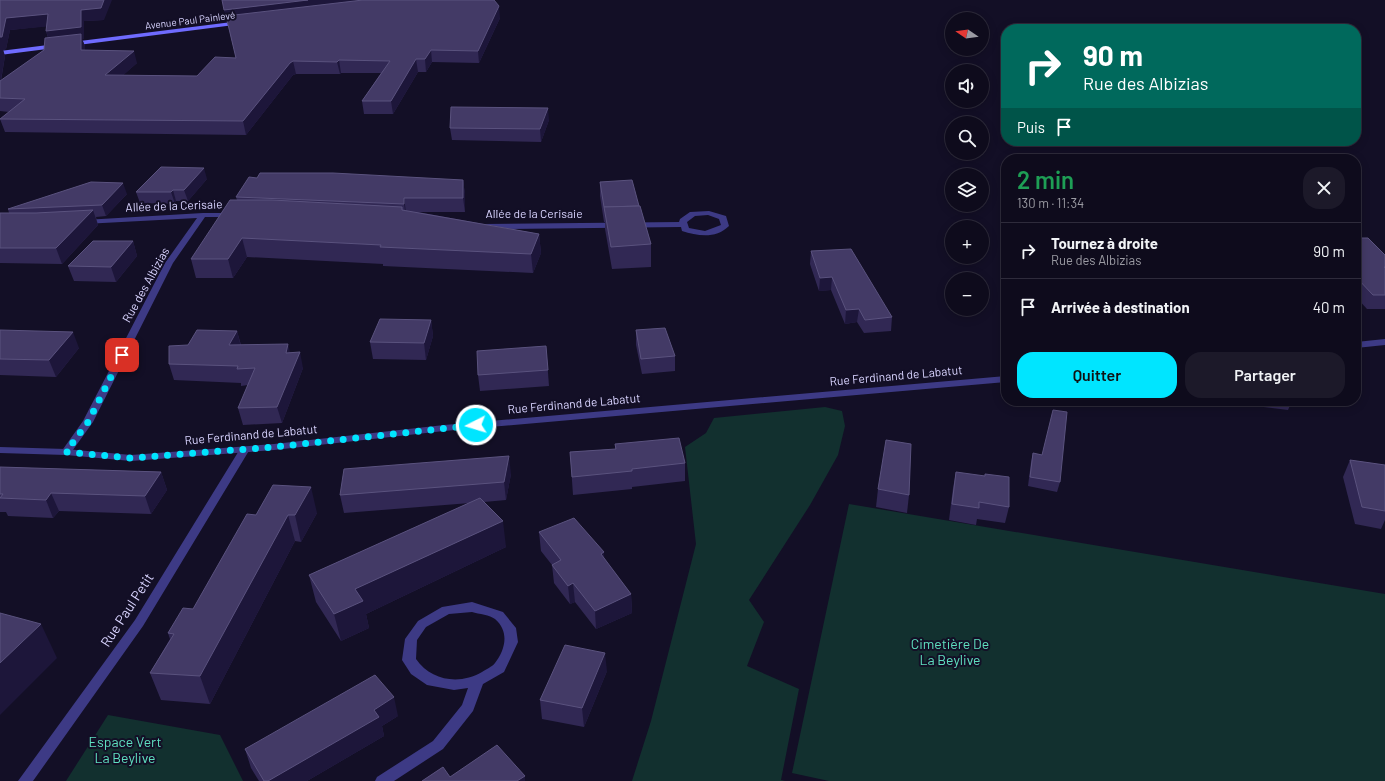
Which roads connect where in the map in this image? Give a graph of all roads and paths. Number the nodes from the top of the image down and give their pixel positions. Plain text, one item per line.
1 (244, 23) edge
2 (0, 53) edge
3 (204, 215) junction
4 (240, 215) edge
5 (72, 222) edge
6 (684, 225) junction
7 (477, 226) edge
8 (1385, 342) edge
9 (1361, 344) edge
10 (1001, 379) edge
11 (245, 449) junction
12 (0, 450) edge
13 (66, 452) junction
14 (476, 681) junction
15 (25, 781) edge
16 (382, 781) edge

1 - 2 main road, Avenue Paul Painlevé
3 - 4 street, Allée de la Cerisaie
3 - 5 street, Allée de la Cerisaie
3 - 13 street, Rue des Albizias
6 - 6 street, Allée de la Cerisaie
6 - 7 street, Allée de la Cerisaie
8 - 9 street
10 - 11 street, Rue Ferdinand de Labatut
11 - 13 street, Rue Ferdinand de Labatut
11 - 15 street, Rue Paul Petit
12 - 13 street, Rue Ferdinand de Labatut
14 - 14 street
14 - 16 street

